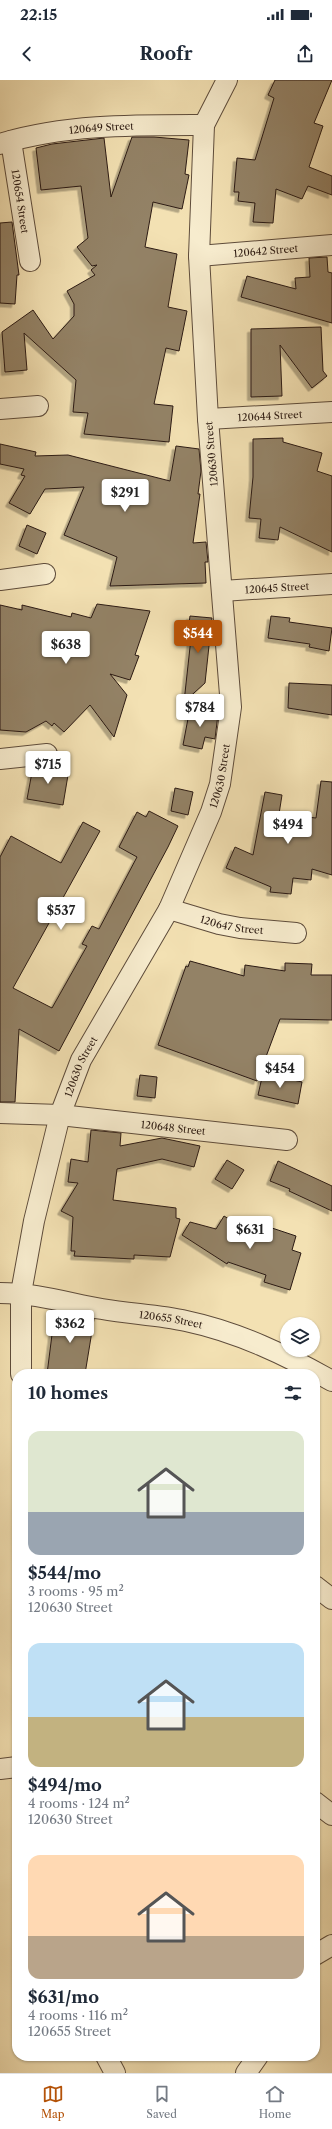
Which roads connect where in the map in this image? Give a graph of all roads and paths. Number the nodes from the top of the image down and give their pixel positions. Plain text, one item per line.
1 (226, 80) edge
2 (204, 125) junction
3 (6, 143) edge
4 (332, 245) edge
5 (199, 256) junction
6 (30, 261) dead end
7 (38, 406) dead end
8 (0, 409) edge
9 (332, 412) edge
10 (208, 419) junction
11 (45, 574) dead end
12 (0, 580) edge
13 (332, 584) edge
14 (222, 591) junction
15 (47, 754) dead end
16 (0, 759) edge
17 (169, 909) junction
18 (296, 933) dead end
19 (0, 1113) edge
20 (60, 1116) junction
21 (287, 1140) dead end
22 (0, 1293) edge
23 (21, 1293) junction
24 (21, 1369) edge
25 (311, 1369) edge
26 (320, 1374) edge
27 (332, 1380) edge
28 (320, 1590) edge
29 (332, 1599) edge
30 (12, 1768) edge
31 (0, 1769) edge
32 (320, 1806) edge
33 (332, 1815) edge
34 (332, 1945) edge
35 (320, 1952) edge
36 (109, 2061) edge
37 (254, 2061) edge
38 (115, 2073) edge
39 (246, 2073) edge

1 - 2 street, 120630 Street
2 - 3 street, 120649 Street
2 - 5 street, 120630 Street
3 - 6 street, 120654 Street
4 - 5 street, 120642 Street
5 - 10 street, 120630 Street
7 - 8 street
9 - 10 street, 120644 Street
10 - 14 street, 120630 Street
11 - 12 street
13 - 14 street, 120645 Street
14 - 17 street, 120630 Street
15 - 16 street
17 - 18 street, 120647 Street
17 - 20 street, 120630 Street
19 - 20 street
20 - 21 street, 120648 Street
20 - 23 street, 120630 Street
22 - 23 street, 120655 Street
23 - 24 street, 120630 Street
23 - 25 street, 120655 Street
26 - 27 street, 120655 Street
28 - 29 street
30 - 31 street
32 - 33 street
34 - 35 street
36 - 38 street
37 - 39 street

